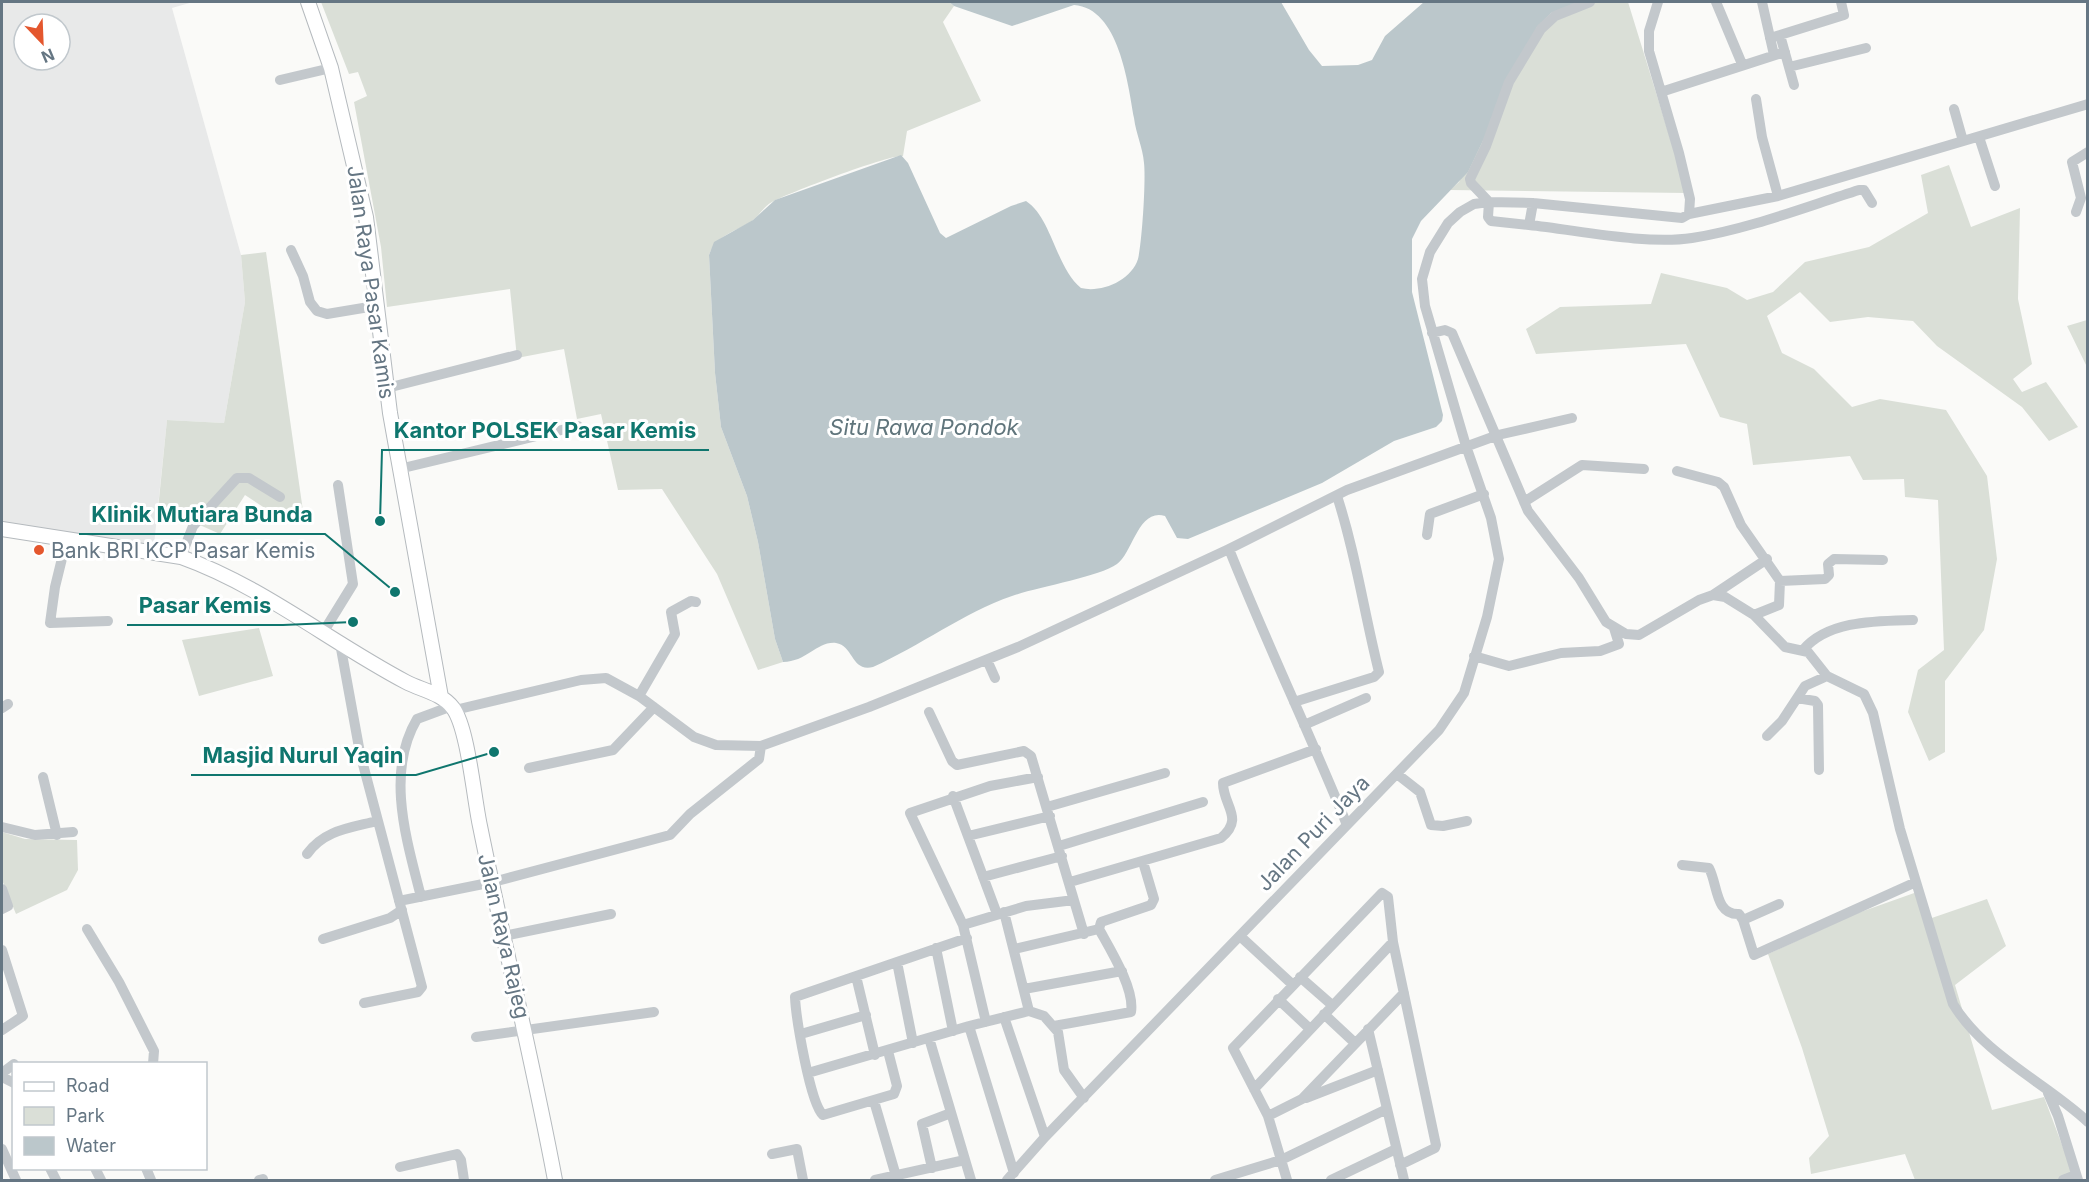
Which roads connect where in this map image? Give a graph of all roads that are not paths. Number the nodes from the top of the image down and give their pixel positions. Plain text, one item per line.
1 (308, 2) edge
2 (1590, 2) edge
3 (1658, 2) edge
4 (1716, 2) edge
5 (1763, 2) edge
6 (1841, 2) edge
7 (1775, 37) junction
8 (1866, 48) dead end
9 (1779, 53) junction
10 (1742, 64) junction
11 (1789, 67) junction
12 (332, 68) junction
13 (280, 80) dead end
14 (1794, 85) dead end
15 (1661, 92) junction
16 (1756, 99) dead end
17 (2088, 104) edge
18 (1954, 109) dead end
19 (1979, 137) junction
20 (1963, 141) junction
21 (2088, 152) edge
22 (1995, 186) dead end
23 (1778, 196) junction
24 (1489, 202) junction
25 (1533, 203) junction
26 (1872, 203) dead end
27 (2076, 212) dead end
28 (1689, 214) junction
29 (1529, 225) junction
30 (291, 250) dead end
31 (375, 306) junction
32 (1432, 333) junction
33 (517, 355) dead end
34 (387, 388) junction
35 (1572, 418) dead end
36 (578, 426) dead end
37 (1498, 435) junction
38 (1466, 446) junction
39 (399, 469) junction
40 (1644, 469) dead end
41 (1677, 471) dead end
42 (338, 484) dead end
43 (1342, 493) junction
44 (1484, 494) junction
45 (280, 496) dead end
46 (1524, 502) junction
47 (2, 529) edge
48 (1427, 535) dead end
49 (68, 538) junction
50 (1229, 549) junction
51 (181, 557) junction
52 (1767, 560) junction
53 (1883, 560) dead end
54 (1780, 581) junction
55 (1713, 595) junction
56 (696, 602) dead end
57 (1754, 615) junction
58 (1913, 620) dead end
59 (108, 621) dead end
60 (1614, 628) junction
61 (324, 631) junction
62 (340, 643) junction
63 (1803, 650) junction
64 (1474, 656) junction
65 (987, 660) junction
66 (1827, 676) junction
67 (994, 678) dead end
68 (639, 696) junction
69 (1366, 698) dead end
70 (1797, 698) junction
71 (1294, 702) junction
72 (449, 704) junction
73 (654, 707) junction
74 (929, 712) dead end
75 (1304, 725) junction
76 (1767, 736) dead end
77 (761, 746) junction
78 (1316, 750) junction
79 (529, 768) dead end
80 (1819, 770) dead end
81 (1165, 773) dead end
82 (1397, 774) junction
83 (43, 777) dead end
84 (1038, 777) junction
85 (953, 796) junction
86 (1203, 802) dead end
87 (1048, 812) junction
88 (377, 821) junction
89 (1467, 821) dead end
90 (1347, 825) junction
91 (2, 827) edge
92 (73, 832) dead end
93 (57, 835) junction
94 (968, 836) junction
95 (1061, 851) junction
96 (307, 854) dead end
97 (1143, 862) junction
98 (1682, 865) dead end
99 (983, 877) junction
100 (493, 882) junction
101 (1070, 882) junction
102 (1916, 882) junction
103 (2, 889) edge
104 (421, 897) junction
105 (1074, 900) junction
106 (1779, 904) dead end
107 (400, 906) junction
108 (2, 909) edge
109 (1001, 913) junction
110 (611, 914) dead end
111 (1743, 920) junction
112 (963, 925) junction
113 (1099, 928) junction
114 (87, 929) dead end
115 (1084, 934) junction
116 (504, 936) junction
117 (967, 938) junction
118 (323, 939) dead end
119 (1245, 941) junction
120 (1393, 942) junction
121 (936, 948) junction
122 (1015, 949) junction
123 (2, 950) edge
124 (897, 962) junction
125 (1122, 971) junction
126 (856, 976) junction
127 (1296, 981) junction
128 (1024, 989) junction
129 (1404, 993) junction
130 (1278, 999) junction
131 (364, 1003) dead end
132 (1332, 1005) junction
133 (1029, 1011) junction
134 (654, 1012) dead end
135 (1324, 1014) junction
136 (866, 1015) junction
137 (1004, 1017) junction
138 (986, 1022) junction
139 (969, 1026) junction
140 (1054, 1026) junction
141 (1310, 1028) junction
142 (525, 1029) junction
143 (1368, 1029) junction
144 (2, 1030) edge
145 (953, 1031) junction
146 (801, 1034) junction
147 (476, 1037) dead end
148 (929, 1038) junction
149 (913, 1043) junction
150 (1355, 1043) junction
151 (888, 1051) junction
152 (875, 1054) junction
153 (24, 1056) dead end
154 (16, 1062) edge
155 (153, 1062) edge
156 (1378, 1070) junction
157 (808, 1073) junction
158 (1254, 1089) junction
159 (2047, 1091) junction
160 (1083, 1098) junction
161 (1302, 1099) junction
162 (874, 1101) junction
163 (1387, 1109) junction
164 (951, 1113) junction
165 (1268, 1116) junction
166 (2088, 1122) edge
167 (1046, 1137) junction
168 (1396, 1149) junction
169 (6, 1152) edge
170 (772, 1154) dead end
171 (966, 1160) junction
172 (1281, 1160) junction
173 (1400, 1165) junction
174 (400, 1167) dead end
175 (932, 1168) junction
176 (12, 1169) edge
177 (896, 1176) junction
178 (2077, 1178) edge
179 (1009, 1179) edge
180 (464, 1180) edge
181 (555, 1180) edge
182 (803, 1180) edge
183 (875, 1180) edge
184 (971, 1180) edge
185 (1215, 1180) edge
186 (1287, 1180) edge
187 (1331, 1180) edge
188 (1404, 1180) edge
189 (2063, 1180) edge

1 - 12 main road, Jalan Raya Pasar Kamis
2 - 24 street
3 - 15 street
4 - 10 street
5 - 7 street
6 - 7 street
7 - 9 street
8 - 11 street
9 - 10 street
9 - 11 street
10 - 15 street
11 - 14 street
12 - 13 street
12 - 31 main road, Jalan Raya Pasar Kamis
15 - 28 street
16 - 23 street
17 - 19 street, Jalan Puri Jaya
18 - 20 street
19 - 20 street, Jalan Puri Jaya
19 - 22 street
20 - 23 street, Jalan Puri Jaya
21 - 27 street
23 - 28 street, Jalan Puri Jaya
24 - 25 street, Jalan Puri Jaya
24 - 29 street
24 - 32 street, Jalan Puri Jaya
25 - 28 street, Jalan Puri Jaya
25 - 29 street
26 - 29 street
30 - 31 street
31 - 34 main road, Jalan Raya Pasar Kamis
32 - 37 street
32 - 38 street, Jalan Puri Jaya
33 - 34 street
34 - 39 main road, Jalan Raya Pasar Kamis
35 - 37 street
36 - 39 street
37 - 38 street
37 - 46 street
38 - 43 street
38 - 44 street, Jalan Puri Jaya
39 - 72 main road, Jalan Raya Pasar Kamis
40 - 46 street
41 - 52 street
42 - 61 street
43 - 50 street
43 - 71 street
44 - 48 street
44 - 64 street, Jalan Puri Jaya
45 - 51 street
46 - 60 street
47 - 49 main road
49 - 51 main road
49 - 59 street
50 - 65 street
50 - 71 street
51 - 61 main road
52 - 54 street
52 - 55 street
53 - 54 street
54 - 57 street
55 - 57 street
55 - 60 street
56 - 68 street
57 - 63 street
58 - 63 street
60 - 64 street
61 - 62 main road
62 - 72 main road
62 - 88 street
63 - 66 street
64 - 82 street, Jalan Puri Jaya
65 - 67 street
65 - 77 street
66 - 70 street
66 - 102 street
68 - 72 street
68 - 73 street
69 - 75 street
70 - 76 street
70 - 80 street
71 - 75 street
72 - 100 main road, Jalan Raya Rajeg
72 - 104 street
73 - 77 street
73 - 79 street
74 - 84 street
75 - 78 street
77 - 100 street
78 - 90 street
78 - 97 street
81 - 87 street
82 - 89 street
82 - 90 street, Jalan Puri Jaya
83 - 93 street
84 - 85 street
84 - 87 street
85 - 94 street
85 - 112 street
86 - 95 street
87 - 94 street
87 - 95 street
88 - 96 street
88 - 107 street
90 - 119 street, Jalan Puri Jaya
91 - 93 street
92 - 93 street
94 - 99 street
95 - 99 street
95 - 101 street
97 - 101 street
97 - 113 street
98 - 111 street
99 - 109 street
100 - 104 street
100 - 116 main road, Jalan Raya Rajeg
101 - 105 street
102 - 111 street
102 - 159 street
103 - 108 street
104 - 107 street
105 - 109 street
105 - 115 street
106 - 111 street
107 - 118 street
107 - 131 street
109 - 112 street
109 - 122 street
110 - 116 street
112 - 117 street
113 - 115 street
113 - 125 street
114 - 155 street
115 - 122 street
116 - 142 main road, Jalan Raya Rajeg
117 - 121 street
117 - 138 street
119 - 127 street
119 - 160 street, Jalan Puri Jaya
120 - 127 street
120 - 129 street
120 - 132 street
121 - 124 street
121 - 145 street
122 - 128 street
123 - 144 street
124 - 126 street
124 - 149 street
125 - 128 street
125 - 140 street
126 - 136 street
126 - 146 street
127 - 130 street
127 - 132 street
128 - 133 street
129 - 143 street
129 - 173 street
130 - 141 street
130 - 158 street
132 - 135 street
133 - 137 street
133 - 140 street
134 - 142 street
135 - 141 street
135 - 150 street
136 - 146 street
136 - 152 street
137 - 138 street
137 - 167 street
138 - 139 street
139 - 145 street
139 - 179 street
140 - 160 street
141 - 158 street
142 - 147 street
142 - 181 main road, Jalan Raya Rajeg
143 - 150 street
143 - 156 street
145 - 148 street
146 - 157 street
148 - 149 street
148 - 164 street
149 - 151 street
150 - 161 street
151 - 152 street
151 - 162 street
152 - 157 street
153 - 154 street
156 - 161 street
156 - 163 street
157 - 162 street
158 - 165 street
159 - 166 street
159 - 178 street
160 - 167 street, Jalan Puri Jaya
161 - 165 street
162 - 177 street
163 - 168 street
163 - 172 street
164 - 171 street
164 - 175 street
165 - 172 street
167 - 179 street, Jalan Puri Jaya
168 - 173 street
168 - 187 street
169 - 176 street
170 - 182 street
171 - 175 street
171 - 184 street
172 - 185 street
172 - 186 street
173 - 188 street
174 - 180 street
175 - 177 street
177 - 183 street
178 - 189 street

